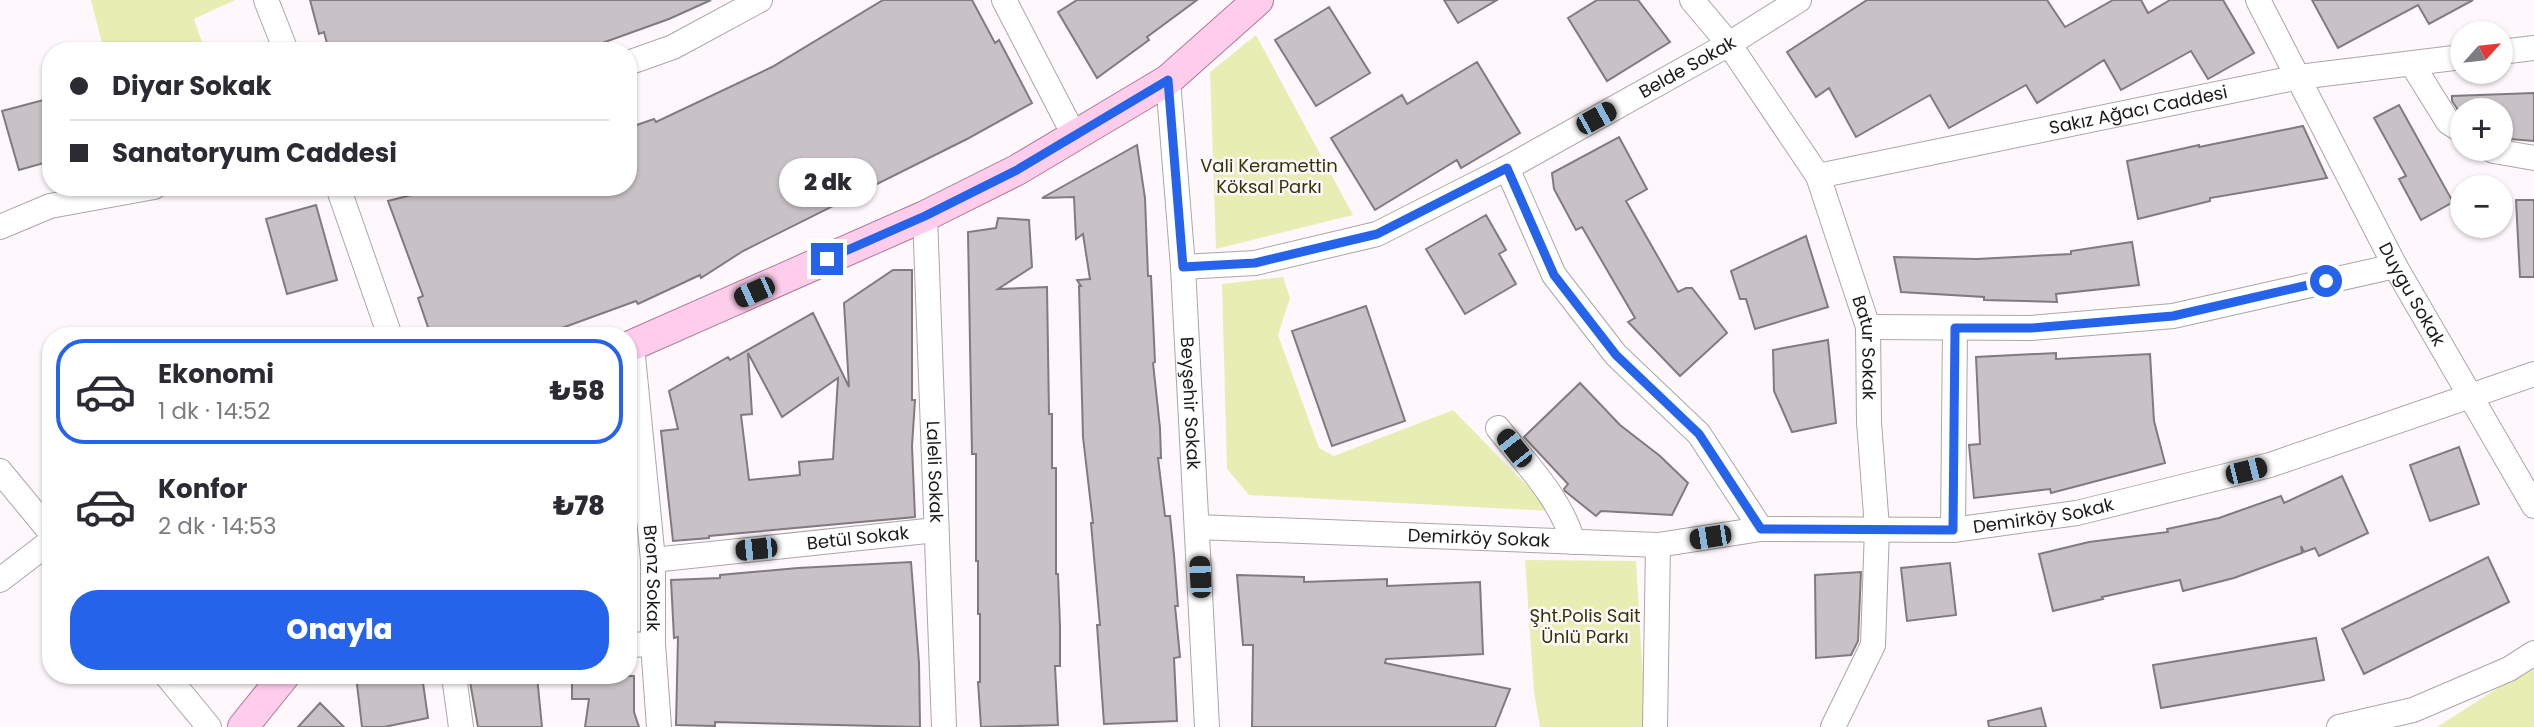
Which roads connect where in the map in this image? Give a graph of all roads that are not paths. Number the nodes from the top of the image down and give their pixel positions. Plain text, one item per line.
1 (267, 0) edge
2 (760, 0) edge
3 (1004, 0) edge
4 (1258, 0) edge
5 (1692, 0) edge
6 (1799, 0) edge
7 (2258, 0) edge
8 (283, 42) edge
9 (1729, 44) junction
10 (2534, 48) edge
11 (2513, 51) edge
12 (2450, 59) edge
13 (637, 60) edge
14 (2412, 64) junction
15 (2299, 77) junction
16 (1168, 80) junction
17 (2450, 123) edge
18 (1075, 137) junction
19 (2513, 155) edge
20 (2534, 158) edge
21 (1507, 168) junction
22 (1818, 176) junction
23 (105, 196) edge
24 (341, 196) edge
25 (925, 216) junction
26 (0, 227) edge
27 (2395, 266) junction
28 (1183, 267) junction
29 (387, 327) edge
30 (1868, 327) junction
31 (1955, 328) junction
32 (637, 343) edge
33 (2534, 374) edge
34 (2472, 396) junction
35 (637, 411) edge
36 (1498, 428) dead end
37 (0, 471) edge
38 (2534, 506) edge
39 (42, 522) edge
40 (1197, 527) junction
41 (1877, 528) junction
42 (1761, 529) junction
43 (936, 530) junction
44 (1953, 530) junction
45 (1573, 542) junction
46 (1658, 545) junction
47 (42, 548) edge
48 (653, 560) junction
49 (0, 580) edge
50 (653, 644) junction
51 (637, 645) edge
52 (2534, 653) edge
53 (174, 684) edge
54 (278, 684) edge
55 (455, 684) edge
56 (1833, 724) edge
57 (209, 727) edge
58 (243, 727) edge
59 (461, 727) edge
60 (659, 727) edge
61 (944, 727) edge
62 (1207, 727) edge
63 (1655, 727) edge
64 (2339, 727) edge

1 - 8 street
2 - 13 street
3 - 18 street
4 - 16 main road
5 - 9 street, Batur Sokak
6 - 9 street, Belde Sokak
7 - 15 street, Duygu Sokak
9 - 21 street, Belde Sokak
9 - 22 street, Batur Sokak
10 - 11 street
12 - 14 street, Sakız Ağacı Caddesi
14 - 15 street, Sakız Ağacı Caddesi
14 - 17 street
15 - 22 street, Sakız Ağacı Caddesi
15 - 27 street, Duygu Sokak
16 - 18 main road
16 - 28 street, Beyşehir Sokak
18 - 25 main road
19 - 20 street
21 - 28 street, Belde Sokak
21 - 42 street
22 - 30 street, Batur Sokak
23 - 26 street
24 - 29 street
25 - 32 main road
25 - 43 street, Laleli Sokak
27 - 31 street
27 - 34 street, Duygu Sokak
28 - 40 street, Beyşehir Sokak
30 - 31 street
30 - 41 street, Batur Sokak
31 - 44 street
33 - 34 street, Demirköy Sokak
34 - 38 street, Duygu Sokak
34 - 44 street, Demirköy Sokak
35 - 48 street, Bronz Sokak
36 - 45 street
37 - 39 street
40 - 45 street, Demirköy Sokak
40 - 62 street, Beyşehir Sokak
41 - 42 street, Demirköy Sokak
41 - 44 street, Demirköy Sokak
41 - 56 street, Batur Sokak
42 - 46 street, Demirköy Sokak
43 - 48 street, Betül Sokak
43 - 61 street, Laleli Sokak
45 - 46 street, Demirköy Sokak
46 - 63 street
47 - 49 street
48 - 50 street, Bronz Sokak
50 - 51 street
50 - 60 street, Bronz Sokak
52 - 64 street
53 - 57 street
54 - 58 main road
55 - 59 street

